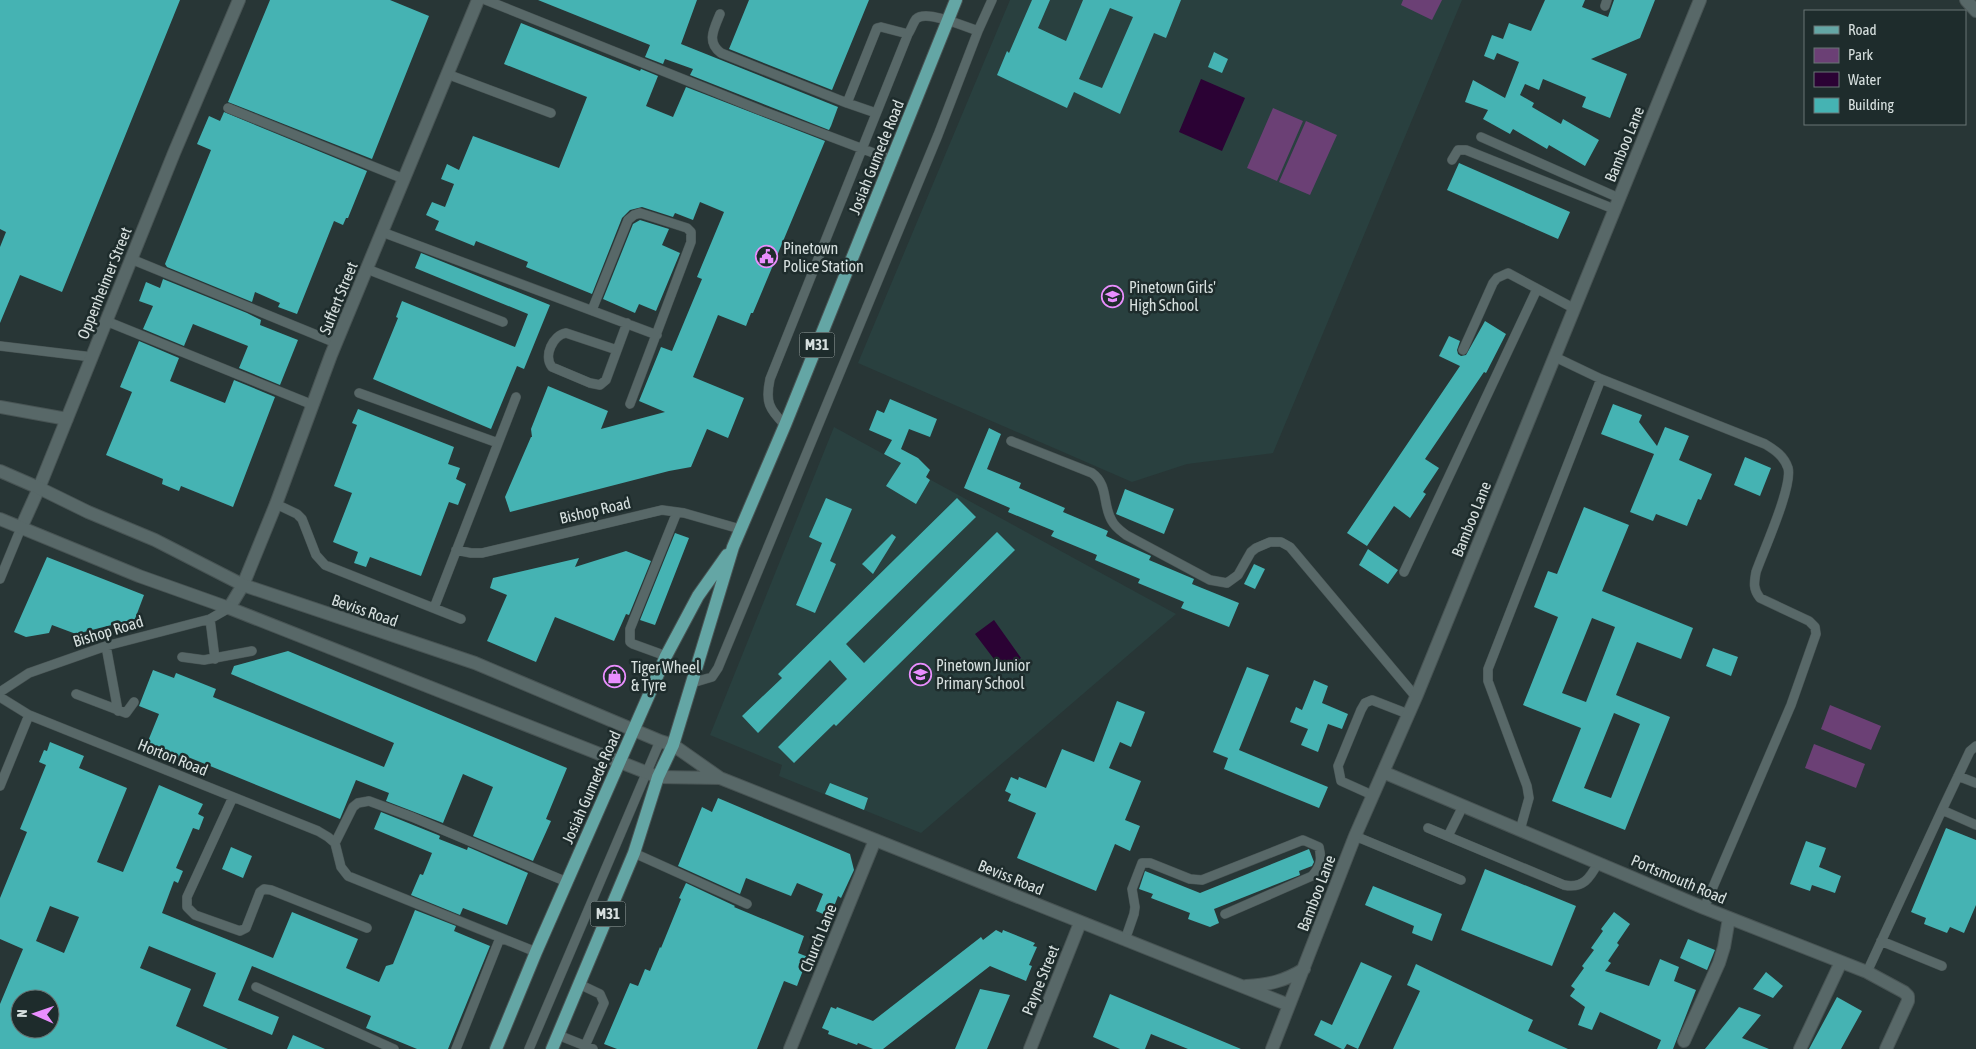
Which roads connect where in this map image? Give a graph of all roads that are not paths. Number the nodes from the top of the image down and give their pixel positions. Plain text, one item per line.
1 (239, 0) edge
2 (478, 0) edge
3 (486, 0) edge
4 (956, 0) edge
5 (992, 0) edge
6 (1700, 0) edge
7 (1966, 0) edge
8 (1976, 11) edge
9 (720, 14) dead end
10 (948, 20) junction
11 (978, 31) junction
12 (908, 34) junction
13 (447, 74) junction
14 (847, 102) junction
15 (228, 108) dead end
16 (551, 113) dead end
17 (876, 113) junction
18 (1481, 137) dead end
19 (862, 148) junction
20 (892, 160) junction
21 (1452, 160) dead end
22 (404, 179) junction
23 (1617, 204) junction
24 (382, 232) junction
25 (131, 259) junction
26 (367, 269) junction
27 (1537, 288) junction
28 (1575, 309) junction
29 (592, 310) junction
30 (106, 321) junction
31 (503, 322) dead end
32 (627, 323) junction
33 (657, 335) junction
34 (336, 343) junction
35 (0, 346) edge
36 (617, 350) junction
37 (1463, 350) dead end
38 (92, 357) junction
39 (1555, 357) junction
40 (1601, 380) junction
41 (359, 393) dead end
42 (516, 397) dead end
43 (630, 404) dead end
44 (313, 405) junction
45 (0, 407) edge
46 (67, 418) junction
47 (785, 425) junction
48 (1011, 441) dead end
49 (498, 443) junction
50 (0, 471) edge
51 (40, 488) junction
52 (276, 504) junction
53 (677, 512) junction
54 (0, 519) edge
55 (21, 528) junction
56 (740, 529) junction
57 (733, 546) junction
58 (456, 550) junction
59 (1404, 572) dead end
60 (0, 579) edge
61 (243, 586) junction
62 (229, 608) junction
63 (434, 608) junction
64 (210, 619) junction
65 (460, 619) dead end
66 (106, 646) junction
67 (252, 650) dead end
68 (666, 656) junction
69 (182, 657) dead end
70 (215, 659) junction
71 (692, 683) junction
72 (0, 692) edge
73 (76, 694) dead end
74 (1416, 696) junction
75 (0, 697) edge
76 (134, 702) dead end
77 (118, 711) junction
78 (1408, 714) junction
79 (29, 715) junction
80 (634, 730) junction
81 (660, 741) junction
82 (673, 745) junction
83 (1976, 746) edge
84 (621, 762) junction
85 (1383, 772) junction
86 (653, 774) junction
87 (1958, 776) junction
88 (720, 778) junction
89 (1976, 784) edge
90 (0, 786) edge
91 (1372, 795) junction
92 (233, 798) junction
93 (1463, 806) junction
94 (1942, 810) junction
95 (1976, 825) edge
96 (1428, 828) dead end
97 (1520, 830) junction
98 (1355, 836) junction
99 (1448, 836) junction
100 (875, 840) junction
101 (335, 843) junction
102 (634, 853) junction
103 (1598, 863) junction
104 (1461, 880) dead end
105 (567, 882) junction
106 (747, 904) dead end
107 (1704, 908) junction
108 (1225, 914) dead end
109 (1729, 918) junction
110 (1080, 923) junction
111 (367, 928) dead end
112 (500, 938) junction
113 (1125, 940) junction
114 (1881, 941) junction
115 (536, 952) junction
116 (1841, 962) junction
117 (1942, 966) dead end
118 (1304, 969) junction
119 (1867, 972) junction
120 (579, 984) junction
121 (256, 986) dead end
122 (1240, 986) junction
123 (1289, 1005) junction
124 (558, 1035) junction
125 (1684, 1041) dead end
126 (589, 1047) edge
127 (394, 1049) edge
128 (456, 1049) edge
129 (496, 1049) edge
130 (529, 1049) edge
131 (552, 1049) edge
132 (790, 1049) edge
133 (1030, 1049) edge
134 (1272, 1049) edge
135 (1800, 1049) edge
136 (1886, 1049) edge

1 - 25 street, Oppenheimer Street
2 - 13 street, Suffert Street
3 - 19 lane
4 - 10 main road, Josiah Gumede Road / M31
5 - 11 lane
6 - 23 street, Bamboo Lane
7 - 8 street
9 - 14 lane
10 - 11 lane
10 - 12 lane
10 - 20 main road, Josiah Gumede Road / M31
11 - 71 lane
12 - 14 lane
12 - 17 lane
13 - 16 lane
13 - 22 street, Suffert Street
14 - 17 lane
15 - 22 lane
17 - 19 lane
18 - 23 lane
19 - 20 lane
19 - 47 lane
20 - 47 main road, Josiah Gumede Road / M31
21 - 23 lane
22 - 24 street, Suffert Street
23 - 28 street, Bamboo Lane
24 - 26 street, Suffert Street
24 - 29 lane
25 - 30 street, Oppenheimer Street
25 - 34 lane
26 - 31 lane
26 - 34 street, Suffert Street
27 - 28 lane
27 - 37 lane
27 - 59 lane
28 - 39 street, Bamboo Lane
29 - 32 lane
29 - 33 lane
30 - 38 street, Oppenheimer Street
30 - 44 lane
32 - 33 lane
32 - 36 lane
33 - 43 lane
34 - 44 street, Suffert Street
35 - 38 lane
36 - 36 lane
38 - 46 street, Oppenheimer Street
39 - 40 lane
39 - 74 street, Bamboo Lane
40 - 97 lane
40 - 107 lane
41 - 49 lane
42 - 49 lane
44 - 52 street, Suffert Street
45 - 46 street
46 - 51 street, Oppenheimer Street
47 - 56 main road, Josiah Gumede Road / M31
48 - 74 lane
49 - 58 lane
50 - 51 street, Beviss Road
51 - 55 street, Oppenheimer Street
51 - 61 street, Beviss Road
52 - 61 street, Suffert Street
52 - 63 lane
53 - 56 lane, Bishop Road
53 - 58 lane, Bishop Road
53 - 68 lane
54 - 55 street, Beviss Road
55 - 60 lane, Oppenheimer Street
55 - 62 street, Beviss Road
56 - 57 main road, Josiah Gumede Road / M31
57 - 68 main road, Josiah Gumede Road / M31
57 - 71 main road, Josiah Gumede Road / M31
58 - 63 lane
61 - 62 street, Suffert Street
61 - 80 street, Beviss Road
62 - 64 lane, Bishop Road
62 - 84 street, Beviss Road
63 - 65 lane
64 - 66 lane, Bishop Road
64 - 70 lane
66 - 72 lane, Bishop Road
66 - 77 lane
67 - 70 lane
68 - 80 main road, Josiah Gumede Road / M31
69 - 70 lane
71 - 82 main road, Josiah Gumede Road / M31
73 - 77 lane
74 - 78 street, Bamboo Lane
75 - 79 lane, Horton Road
76 - 77 lane
78 - 85 street, Bamboo Lane
78 - 91 lane
79 - 90 lane
79 - 92 lane, Horton Road
80 - 81 street, Beviss Road
80 - 84 main road, Josiah Gumede Road / M31
81 - 82 street, Beviss Road
81 - 86 lane
82 - 86 main road, Josiah Gumede Road / M31
82 - 88 street, Beviss Road
83 - 87 lane
84 - 86 street, Beviss Road
84 - 105 main road, Josiah Gumede Road / M31
85 - 91 street, Bamboo Lane
85 - 93 street, Portsmouth Road
86 - 88 street, Beviss Road
86 - 102 main road, Josiah Gumede Road / M31
86 - 130 lane
87 - 89 lane
87 - 94 lane
88 - 100 street, Beviss Road
91 - 98 street, Bamboo Lane
92 - 101 lane, Horton Road
92 - 111 lane
93 - 97 street, Portsmouth Road
93 - 99 lane
94 - 95 lane
94 - 114 lane
96 - 99 lane
97 - 103 street, Portsmouth Road
98 - 104 lane
98 - 118 street, Bamboo Lane
99 - 103 lane
100 - 110 street, Beviss Road
100 - 132 street, Church Lane
101 - 105 lane
101 - 112 lane
102 - 106 lane
102 - 120 main road, Josiah Gumede Road / M31
103 - 107 street, Portsmouth Road
105 - 115 main road, Josiah Gumede Road / M31
107 - 109 street, Portsmouth Road
108 - 113 lane
109 - 116 street, Portsmouth Road
109 - 125 street
110 - 113 street, Beviss Road
110 - 133 street, Payne Street
112 - 115 lane
112 - 128 lane
113 - 122 street, Beviss Road
114 - 117 lane
114 - 119 lane
115 - 129 main road, Josiah Gumede Road / M31
116 - 119 street, Portsmouth Road
116 - 135 street
118 - 122 street
118 - 123 street, Bamboo Lane
119 - 136 street, Portsmouth Road
120 - 124 main road, Josiah Gumede Road / M31
120 - 126 lane
121 - 127 lane
122 - 123 street, Beviss Road
123 - 134 street, Bamboo Lane
124 - 126 lane
124 - 131 main road, Josiah Gumede Road / M31

